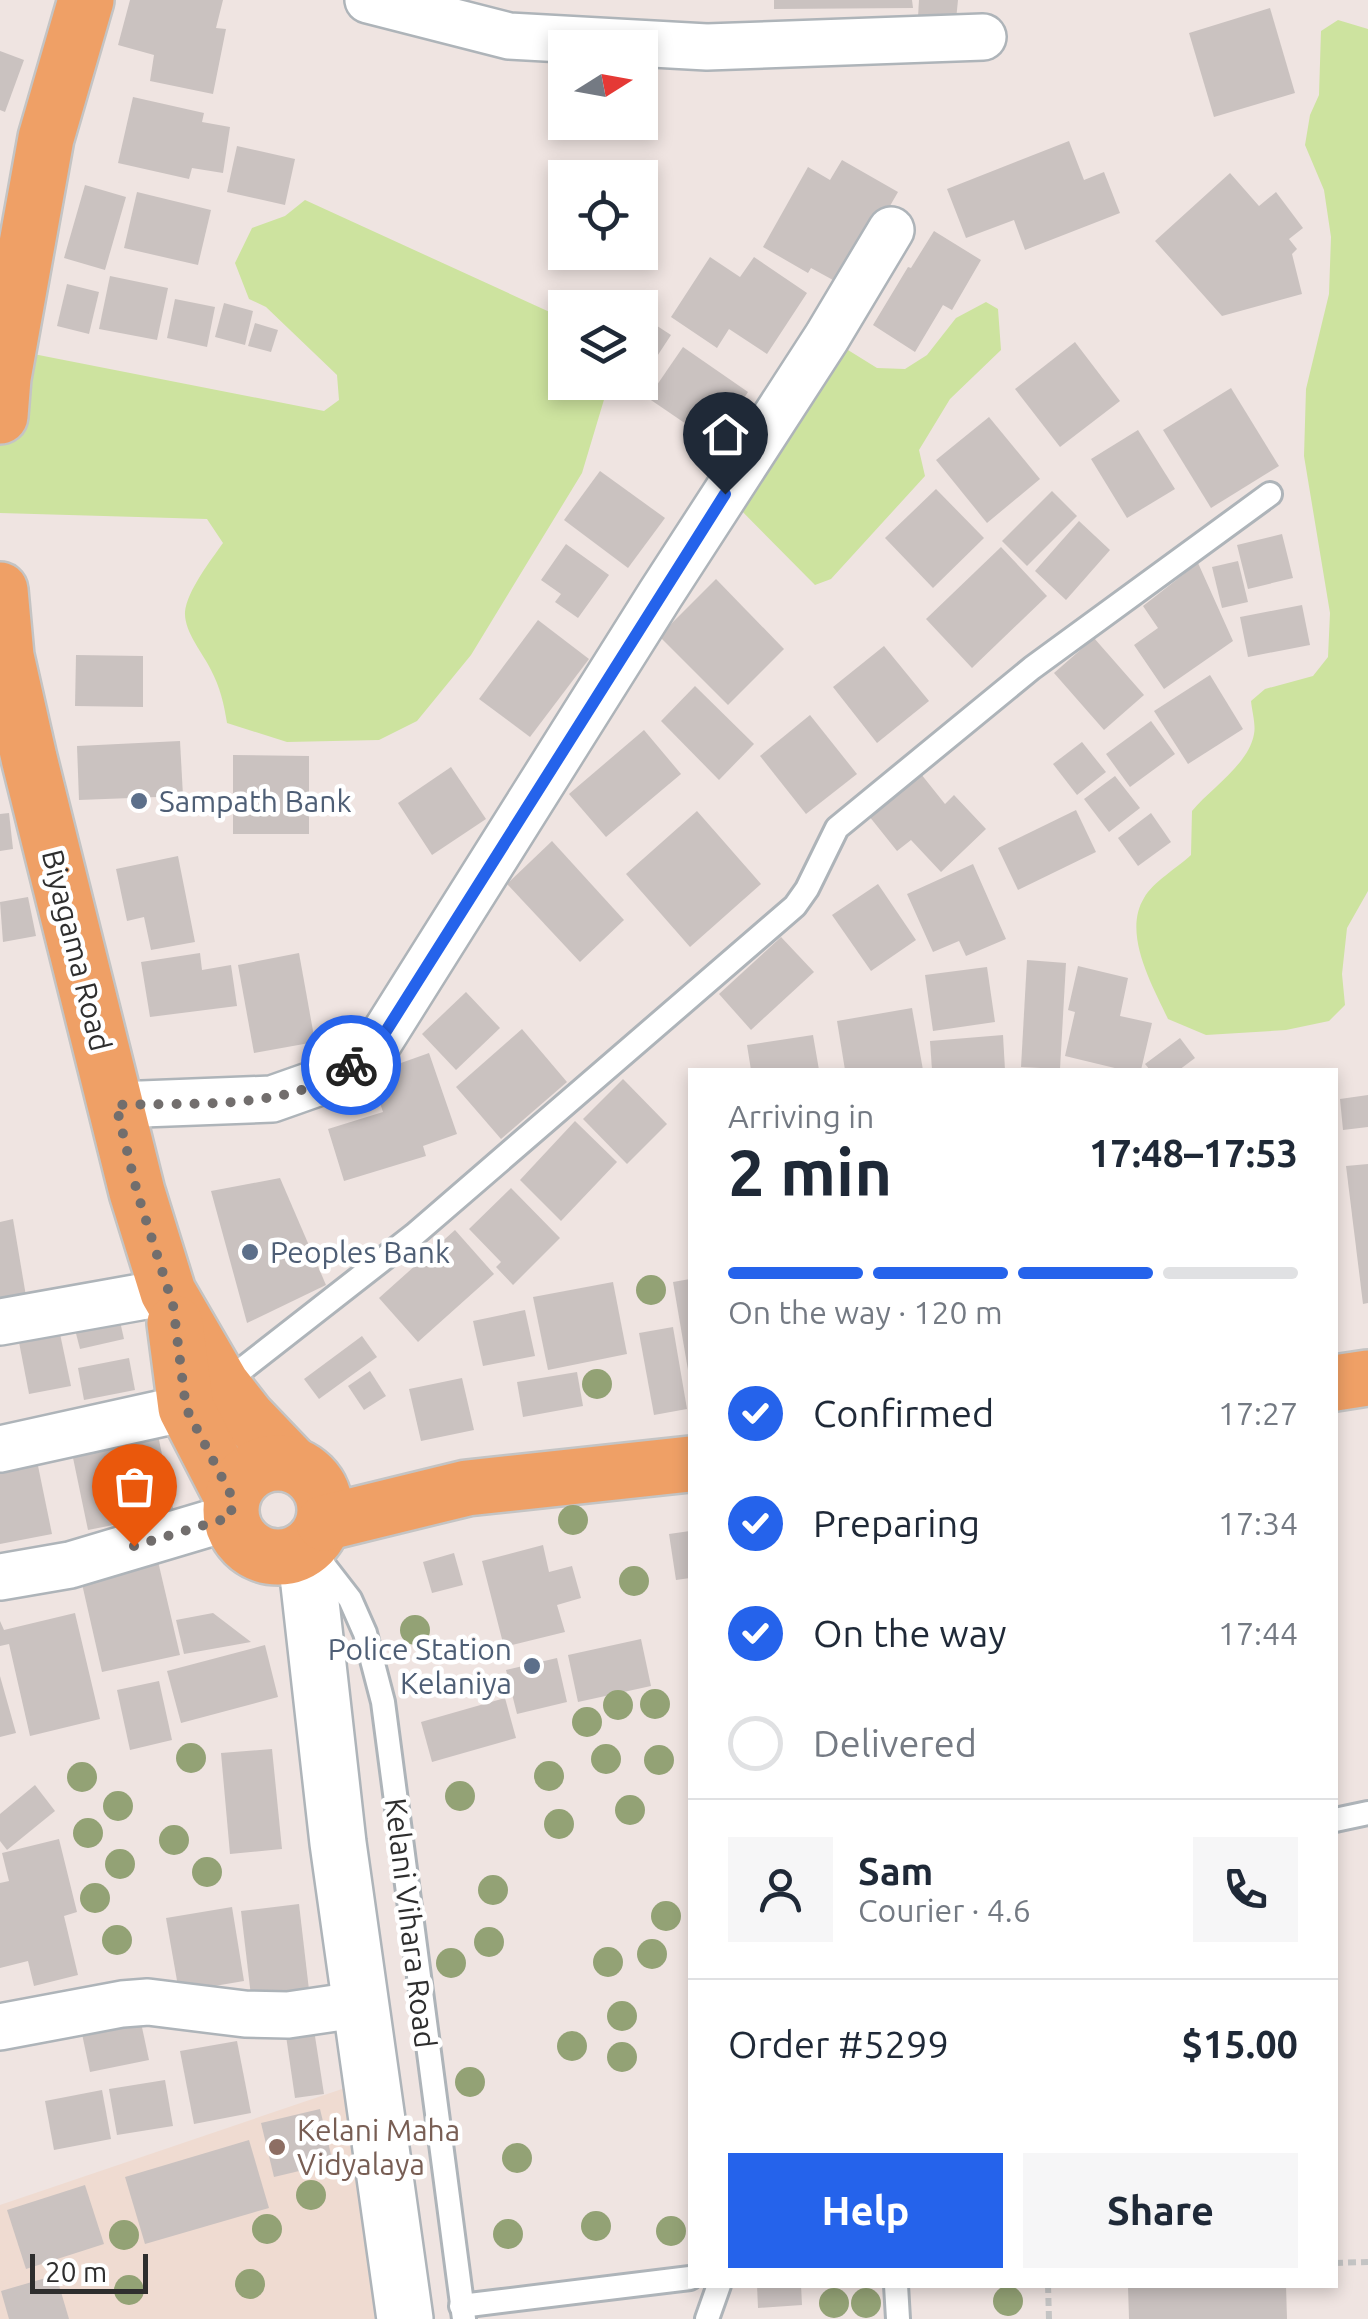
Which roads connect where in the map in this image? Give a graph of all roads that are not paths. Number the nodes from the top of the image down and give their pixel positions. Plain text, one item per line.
1 (86, 0) edge
2 (368, 0) edge
3 (983, 38) dead end
4 (891, 230) dead end
5 (0, 416) edge
6 (1270, 494) dead end
7 (0, 590) edge
8 (3, 655) edge
9 (116, 1105) junction
10 (170, 1299) junction
11 (0, 1322) edge
12 (1368, 1378) edge
13 (1338, 1382) edge
14 (204, 1397) junction
15 (0, 1449) edge
16 (688, 1464) edge
17 (283, 1515) junction
18 (0, 1578) edge
19 (1368, 1812) edge
20 (1338, 1819) edge
21 (363, 2004) junction
22 (0, 2027) edge
23 (688, 2278) edge
24 (718, 2288) edge
25 (896, 2288) edge
26 (463, 2313) edge
27 (405, 2319) edge
28 (707, 2319) edge
29 (898, 2319) edge

1 - 5 main road
2 - 3 street
4 - 9 street
6 - 14 lane
7 - 8 main road, Biyagama Road
8 - 9 main road, Biyagama Road
9 - 10 main road, Biyagama Road
10 - 11 street
10 - 14 main road, Biyagama Road
12 - 13 main road
14 - 15 street
14 - 17 main road, Biyagama Road
16 - 17 main road
17 - 18 street
17 - 21 street
17 - 26 lane, Kelani Vihara Road
19 - 20 lane
21 - 22 street
21 - 27 street
23 - 26 lane
24 - 28 lane
25 - 29 lane

